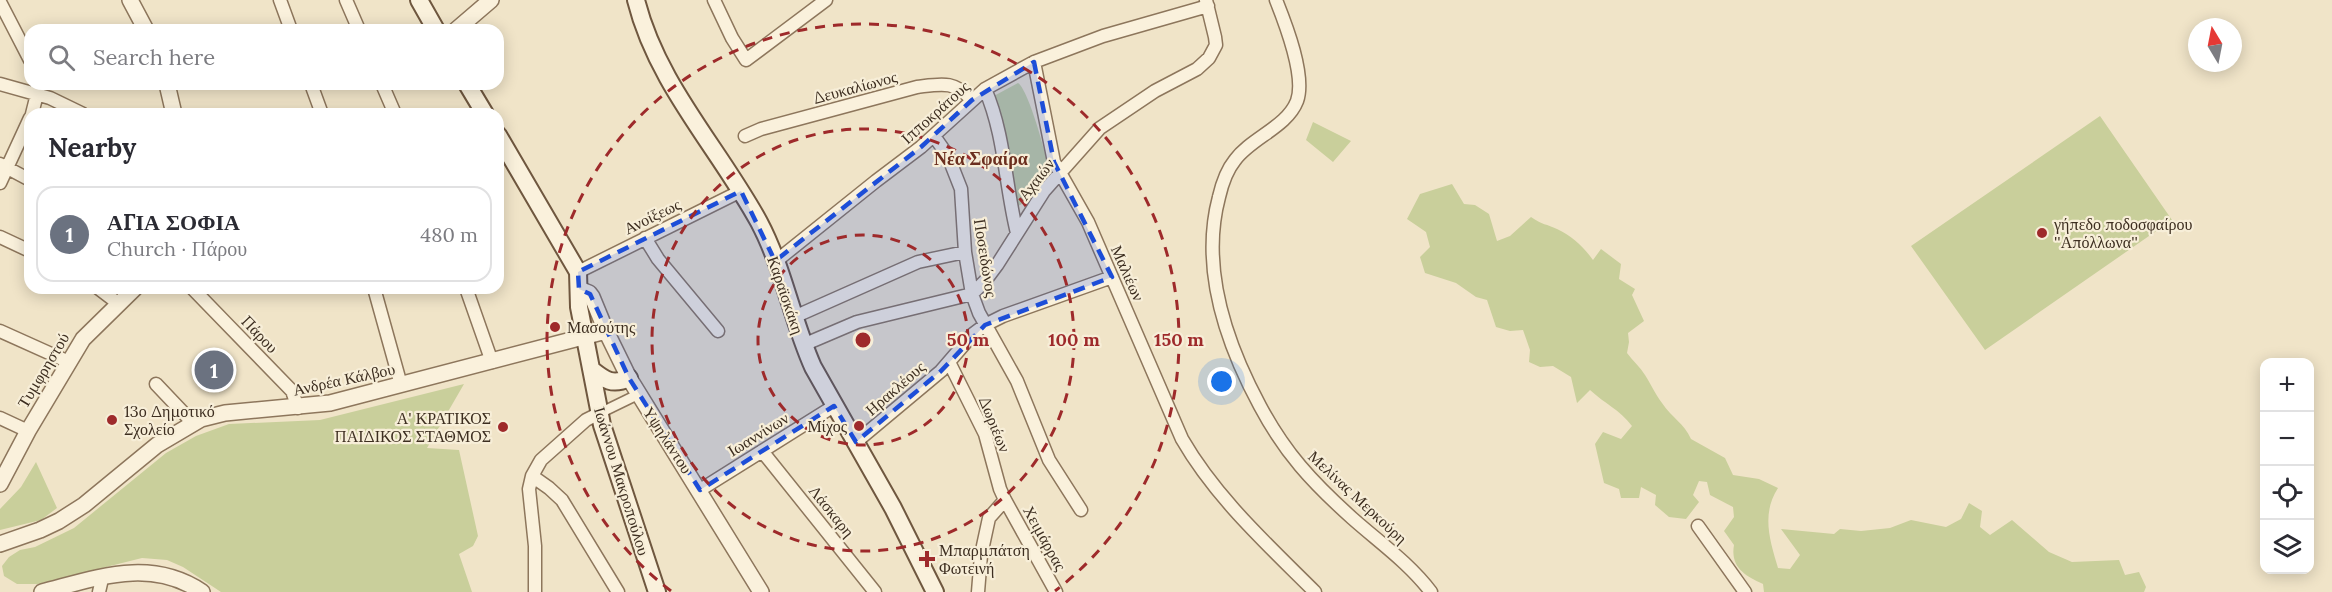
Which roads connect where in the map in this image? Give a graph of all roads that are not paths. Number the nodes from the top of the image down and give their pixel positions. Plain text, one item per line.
1 (130, 0) edge
2 (279, 0) edge
3 (346, 0) edge
4 (419, 0) edge
5 (491, 0) edge
6 (636, 0) edge
7 (714, 0) edge
8 (826, 0) edge
9 (1276, 0) edge
10 (0, 2) edge
11 (1207, 3) edge
12 (143, 24) edge
13 (289, 24) edge
14 (356, 24) edge
15 (433, 24) edge
16 (463, 24) edge
17 (24, 48) edge
18 (1034, 62) junction
19 (0, 84) edge
20 (24, 87) edge
21 (985, 89) junction
22 (37, 90) edge
23 (39, 90) edge
24 (168, 90) edge
25 (313, 90) edge
26 (385, 90) edge
27 (471, 90) edge
28 (972, 100) junction
29 (33, 108) edge
30 (72, 108) edge
31 (173, 108) edge
32 (320, 108) edge
33 (392, 108) edge
34 (481, 108) edge
35 (24, 129) edge
36 (745, 136) dead end
37 (934, 136) junction
38 (504, 145) edge
39 (4, 166) edge
40 (1060, 174) junction
41 (24, 177) edge
42 (0, 183) edge
43 (741, 191) junction
44 (1017, 233) junction
45 (0, 237) edge
46 (645, 238) junction
47 (24, 248) edge
48 (965, 252) junction
49 (775, 262) junction
50 (578, 272) junction
51 (1112, 277) junction
52 (579, 289) junction
53 (106, 294) edge
54 (129, 294) edge
55 (198, 294) edge
56 (376, 294) edge
57 (468, 294) edge
58 (972, 294) junction
59 (119, 304) junction
60 (794, 317) junction
61 (985, 325) junction
62 (0, 331) edge
63 (718, 331) dead end
64 (606, 332) junction
65 (584, 338) junction
66 (803, 345) junction
67 (69, 362) junction
68 (492, 362) junction
69 (949, 362) junction
70 (591, 369) junction
71 (629, 378) junction
72 (156, 384) dead end
73 (402, 385) junction
74 (639, 394) junction
75 (834, 406) junction
76 (298, 408) junction
77 (600, 413) junction
78 (0, 417) edge
79 (193, 423) junction
80 (28, 431) junction
81 (856, 442) junction
82 (762, 451) junction
83 (532, 476) junction
84 (1, 482) edge
85 (700, 490) junction
86 (1005, 500) junction
87 (1082, 510) dead end
88 (1698, 526) dead end
89 (0, 544) edge
90 (101, 585) edge
91 (42, 592) edge
92 (202, 592) edge
93 (535, 592) edge
94 (618, 592) edge
95 (657, 592) edge
96 (761, 592) edge
97 (875, 592) edge
98 (935, 592) edge
99 (978, 592) edge
100 (1056, 592) edge
101 (1315, 592) edge
102 (1431, 592) edge
103 (1745, 592) edge

1 - 12 street
2 - 13 street
3 - 14 street
4 - 15 main road
5 - 16 street
6 - 43 main road, Καραϊσκάκη
7 - 8 street
9 - 102 street, Μελίνας Μερκούρη
10 - 17 street
11 - 18 street, Ιπποκράτους
11 - 40 street, Αχαιών
18 - 21 street, Ιπποκράτους
18 - 40 street, Μαλιέων
19 - 20 street
21 - 28 street, Ιπποκράτους
21 - 44 street
22 - 29 street
23 - 30 street
24 - 31 street
25 - 32 street
26 - 33 street
27 - 34 main road
28 - 36 street, Δευκαλίωνος
28 - 37 street, Ιπποκράτους
35 - 39 street
37 - 48 street, Ποσειδώνος
37 - 49 street, Ιπποκράτους
38 - 50 main road
39 - 41 street
39 - 42 street
40 - 44 street, Αχαιών
40 - 51 street, Μαλιέων
43 - 46 street, Ανοίξεως
43 - 49 main road, Καραϊσκάκη
44 - 58 street, Αχαιών
45 - 47 street
46 - 50 street, Ανοίξεως
46 - 63 street
48 - 58 street, Ποσειδώνος
48 - 60 street
49 - 60 main road, Καραϊσκάκη
50 - 52 main road
51 - 61 street, Ηρακλέους
51 - 101 street, Μαλιέων
52 - 64 street, Υψηλάντου
52 - 65 main road
53 - 59 street
54 - 59 street, Τυμφρηστού
55 - 76 street, Πάρου
56 - 73 street
57 - 68 street
58 - 61 street, Ποσειδώνος
58 - 66 street
59 - 67 street, Τυμφρηστού
60 - 66 main road, Καραϊσκάκη
61 - 69 street, Ηρακλέους
61 - 87 street, Ποσειδώνος
62 - 67 street
64 - 65 street, Ανδρέα Κάλβου
64 - 71 street, Υψηλάντου
65 - 68 street, Ανδρέα Κάλβου
65 - 70 main road, Ιωάννου Μακροπούλου
66 - 75 main road, Καραϊσκάκη
67 - 80 street, Τυμφρηστού
68 - 73 street, Ανδρέα Κάλβου
69 - 81 street, Ηρακλέους
69 - 86 street, Δωριέων
70 - 71 main road
70 - 77 main road, Ιωάννου Μακροπούλου
71 - 74 street, Υψηλάντου
72 - 79 street
73 - 76 street, Ανδρέα Κάλβου
74 - 77 street
74 - 85 street, Υψηλάντου
75 - 81 main road, Καραϊσκάκη
75 - 82 street, Ιωαννίνων
76 - 79 street, Ανδρέα Κάλβου
77 - 83 street
77 - 95 main road, Ιωάννου Μακροπούλου
78 - 80 street
79 - 89 street, Ανδρέα Κάλβου
80 - 84 street, Τυμφρηστού
81 - 98 main road, Καραϊσκάκη
82 - 85 street, Ιωαννίνων
82 - 97 street, Λάσκαρη
83 - 93 street
83 - 94 street
85 - 96 street, Υψηλάντου
86 - 99 street
86 - 100 street, Χειμάρρας
88 - 103 street
90 - 91 street
90 - 92 street

